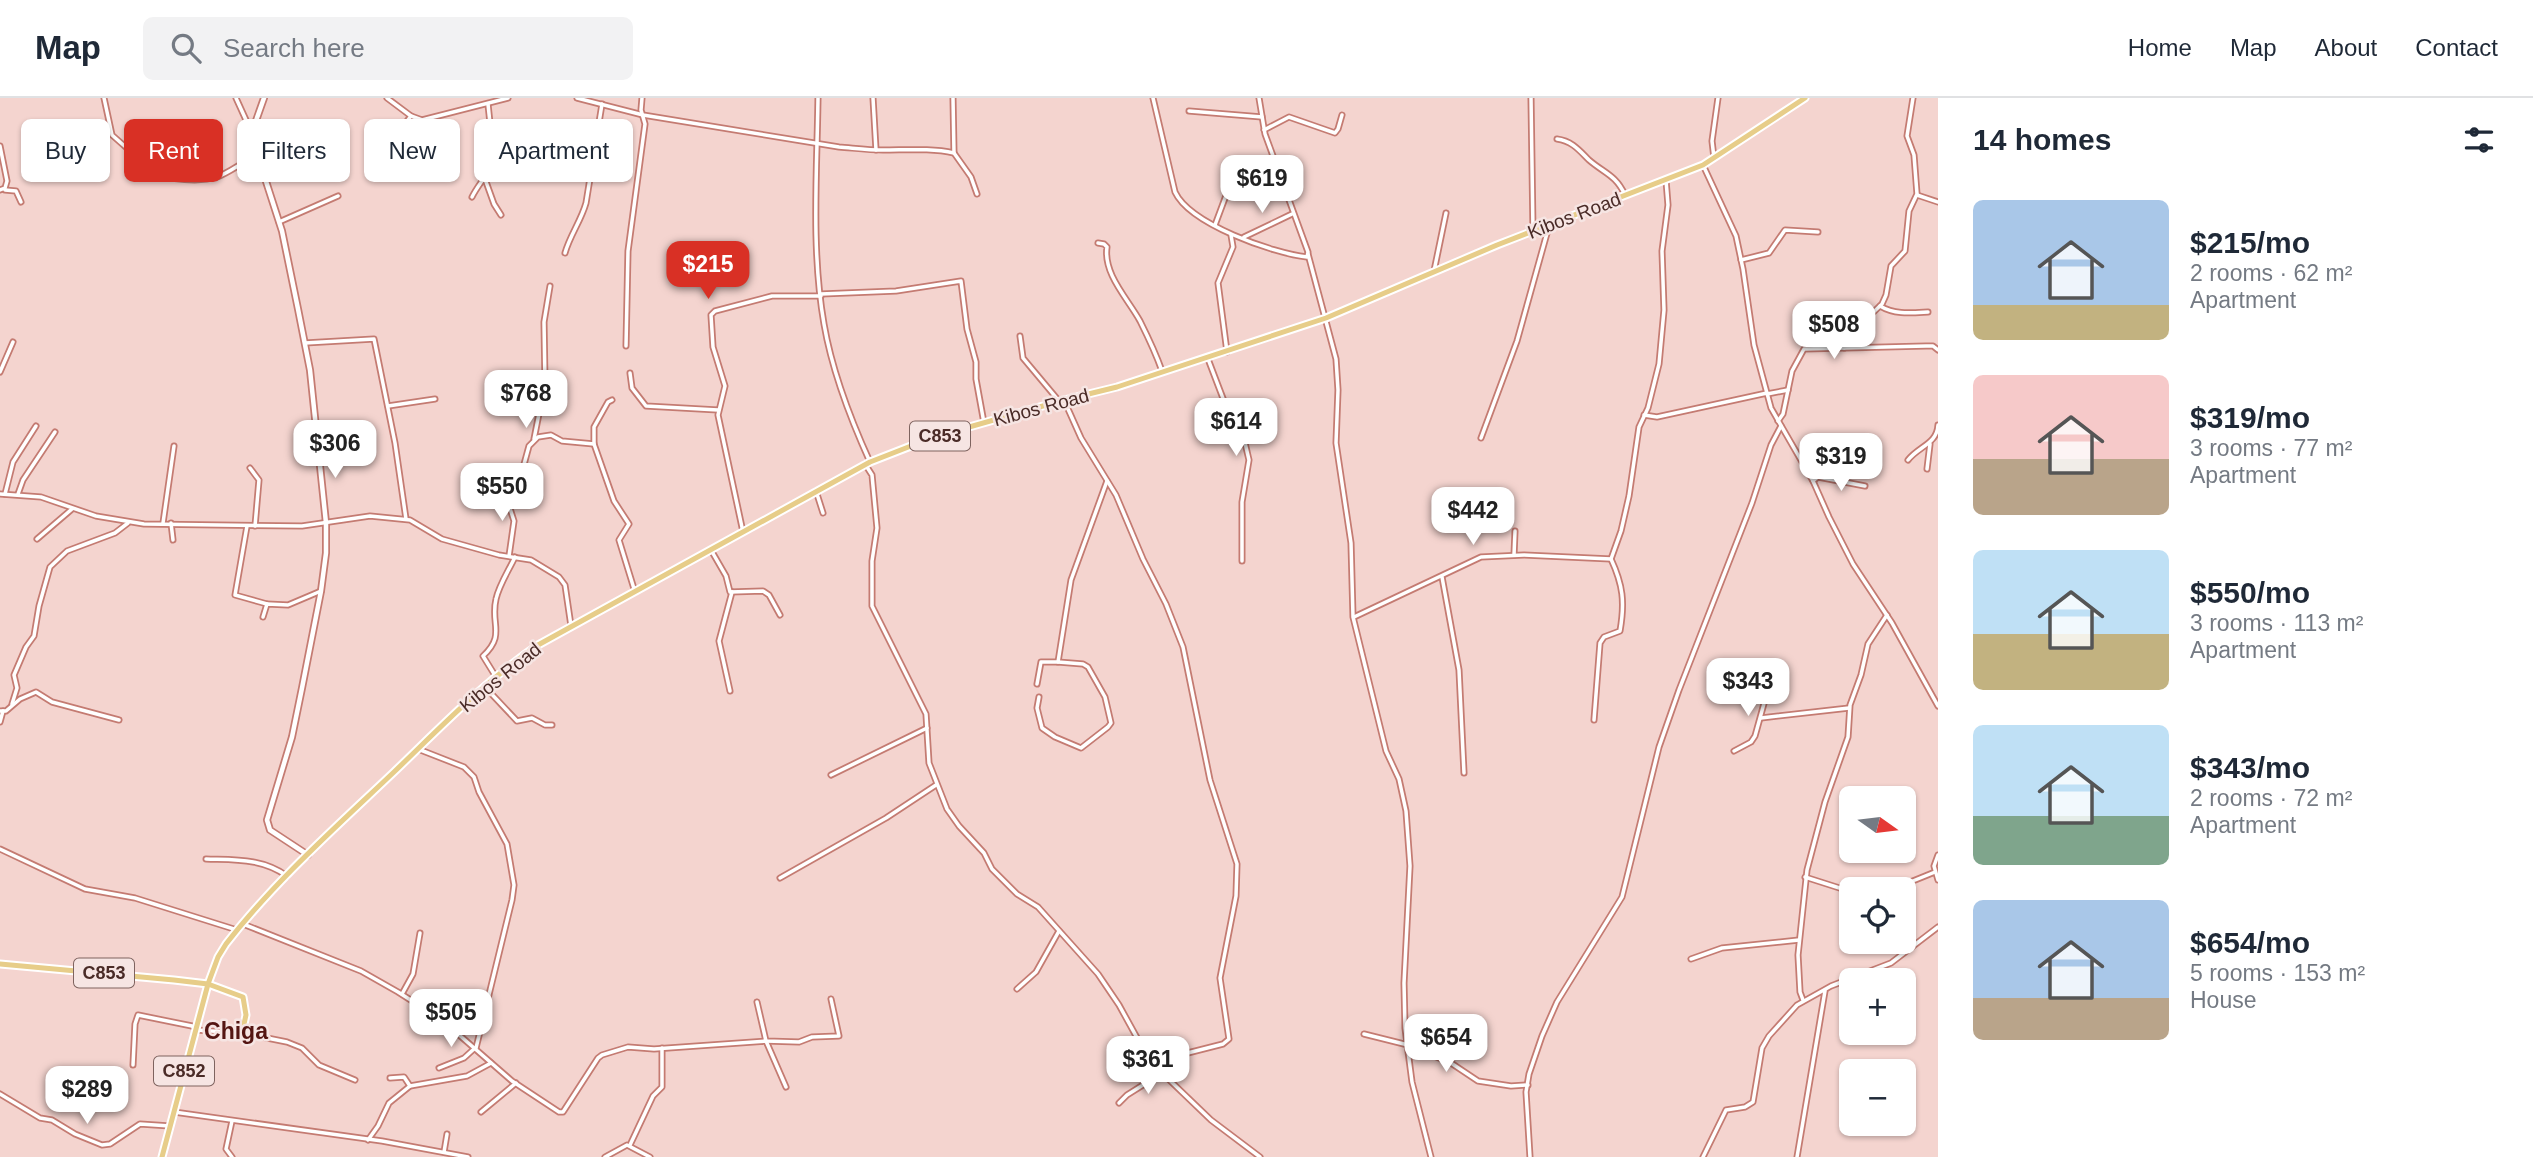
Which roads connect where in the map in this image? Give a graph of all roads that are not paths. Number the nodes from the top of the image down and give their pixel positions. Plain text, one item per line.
1 (104, 98) edge
2 (236, 98) edge
3 (264, 98) edge
4 (387, 98) edge
5 (479, 98) edge
6 (509, 98) edge
7 (577, 98) edge
8 (642, 98) edge
9 (818, 98) edge
10 (873, 98) edge
11 (953, 98) edge
12 (1153, 98) edge
13 (1259, 98) edge
14 (1531, 98) edge
15 (1718, 98) edge
16 (1805, 98) edge
17 (1913, 98) edge
18 (488, 104) junction
19 (603, 104) junction
20 (480, 107) junction
21 (1189, 111) dead end
22 (643, 115) junction
23 (1342, 115) dead end
24 (411, 116) junction
25 (1262, 117) junction
26 (246, 119) edge
27 (257, 119) edge
28 (409, 119) edge
29 (489, 119) edge
30 (1264, 130) junction
31 (1557, 139) dead end
32 (817, 142) junction
33 (0, 146) edge
34 (876, 150) junction
35 (954, 153) junction
36 (1714, 158) junction
37 (1703, 165) junction
38 (237, 166) edge
39 (1234, 174) dead end
40 (1666, 180) junction
41 (266, 182) edge
42 (482, 182) edge
43 (487, 182) edge
44 (2, 190) edge
45 (977, 194) dead end
46 (1917, 194) junction
47 (1625, 195) junction
48 (338, 196) dead end
49 (472, 197) dead end
50 (21, 202) dead end
51 (1938, 202) edge
52 (1292, 214) junction
53 (1446, 214) dead end
54 (501, 215) dead end
55 (279, 222) junction
56 (1550, 224) junction
57 (1215, 225) junction
58 (1533, 231) junction
59 (1818, 232) dead end
60 (1230, 234) junction
61 (1242, 238) junction
62 (1098, 243) dead end
63 (565, 253) dead end
64 (1308, 254) junction
65 (1741, 260) junction
66 (1434, 271) junction
67 (550, 286) dead end
68 (821, 295) junction
69 (1880, 306) junction
70 (1928, 313) dead end
71 (1326, 318) junction
72 (1020, 336) dead end
73 (13, 342) dead end
74 (304, 342) junction
75 (626, 346) dead end
76 (1844, 348) junction
77 (1938, 350) edge
78 (1227, 352) junction
79 (1208, 359) junction
80 (0, 372) edge
81 (630, 373) dead end
82 (1162, 373) junction
83 (1788, 390) junction
84 (1767, 393) junction
85 (435, 399) dead end
86 (612, 400) dead end
87 (1062, 400) junction
88 (388, 406) junction
89 (718, 410) junction
90 (1644, 415) junction
91 (1778, 421) junction
92 (984, 423) junction
93 (1938, 425) edge
94 (36, 426) dead end
95 (1781, 426) junction
96 (55, 432) dead end
97 (1481, 438) dead end
98 (534, 439) junction
99 (594, 444) junction
100 (1930, 444) junction
101 (174, 446) dead end
102 (1908, 460) dead end
103 (868, 463) junction
104 (250, 468) dead end
105 (1927, 469) dead end
106 (1107, 481) junction
107 (1813, 481) junction
108 (1865, 486) dead end
109 (816, 491) junction
110 (2, 494) edge
111 (18, 494) junction
112 (72, 509) junction
113 (823, 513) dead end
114 (406, 519) junction
115 (128, 523) junction
116 (163, 523) junction
117 (171, 523) junction
118 (326, 523) junction
119 (247, 526) junction
120 (255, 526) junction
121 (1515, 531) dead end
122 (743, 532) junction
123 (37, 539) dead end
124 (173, 540) dead end
125 (711, 550) junction
126 (1514, 555) junction
127 (509, 556) junction
128 (515, 557) junction
129 (1611, 559) junction
130 (1242, 561) dead end
131 (1442, 577) junction
132 (321, 591) junction
133 (635, 592) junction
134 (732, 592) junction
135 (267, 604) junction
136 (780, 614) dead end
137 (1887, 615) junction
138 (263, 617) dead end
139 (1353, 617) junction
140 (571, 626) junction
141 (1058, 662) junction
142 (496, 677) junction
143 (1037, 684) dead end
144 (485, 687) junction
145 (1768, 689) dead end
146 (730, 691) dead end
147 (1039, 698) dead end
148 (12, 704) junction
149 (1938, 706) edge
150 (1849, 708) junction
151 (2, 711) edge
152 (1761, 718) junction
153 (119, 720) dead end
154 (1594, 720) dead end
155 (0, 722) edge
156 (552, 724) dead end
157 (927, 728) junction
158 (418, 749) junction
159 (1734, 751) dead end
160 (1464, 773) dead end
161 (831, 775) dead end
162 (936, 785) junction
163 (0, 849) edge
164 (309, 855) junction
165 (1938, 855) edge
166 (206, 859) dead end
167 (1935, 872) junction
168 (287, 876) junction
169 (1805, 877) junction
170 (780, 878) dead end
171 (1916, 880) edge
172 (1938, 880) edge
173 (1839, 888) edge
174 (243, 924) junction
175 (1938, 927) edge
176 (237, 930) junction
177 (1059, 931) junction
178 (420, 933) dead end
179 (1800, 940) junction
180 (1691, 959) dead end
181 (0, 964) edge
182 (208, 984) junction
183 (1017, 989) dead end
184 (1825, 991) junction
185 (402, 994) junction
186 (831, 999) dead end
187 (1803, 1000) junction
188 (757, 1002) dead end
189 (195, 1029) junction
190 (242, 1033) junction
191 (1364, 1034) dead end
192 (766, 1041) junction
193 (1408, 1045) junction
194 (662, 1048) junction
195 (475, 1049) junction
196 (491, 1063) junction
197 (1155, 1063) junction
198 (133, 1065) dead end
199 (439, 1068) dead end
200 (1162, 1073) junction
201 (390, 1078) dead end
202 (355, 1080) dead end
203 (516, 1083) junction
204 (1528, 1085) junction
205 (410, 1086) junction
206 (786, 1087) dead end
207 (0, 1094) edge
208 (1119, 1103) dead end
209 (174, 1112) junction
210 (481, 1112) dead end
211 (232, 1121) junction
212 (170, 1126) junction
213 (447, 1134) dead end
214 (368, 1140) junction
215 (630, 1145) junction
216 (444, 1152) junction
217 (162, 1157) edge
218 (232, 1157) edge
219 (468, 1157) edge
220 (606, 1157) edge
221 (650, 1157) edge
222 (1260, 1157) edge
223 (1431, 1157) edge
224 (1530, 1157) edge
225 (1703, 1157) edge
226 (1797, 1157) edge

1 - 38 street
2 - 26 street
3 - 27 street
4 - 24 street
5 - 20 street
6 - 18 street
7 - 19 street
8 - 22 street
9 - 32 street
10 - 34 street
11 - 35 street
12 - 57 street
13 - 25 street
14 - 58 street
15 - 36 street
16 - 36 main road, Kibos Road / C853
17 - 46 street
18 - 20 street
18 - 29 street
19 - 22 street
19 - 63 street
20 - 24 street
21 - 25 street
22 - 32 street
22 - 75 street
23 - 30 street
24 - 28 street
25 - 30 street
30 - 52 street
31 - 47 street
32 - 34 street
32 - 68 street
33 - 44 street
34 - 35 street
35 - 45 street
36 - 37 main road, Kibos Road / C853
37 - 40 main road, Kibos Road / C853
37 - 65 street
39 - 57 street
40 - 47 main road, Kibos Road / C853
40 - 90 street
41 - 55 street
42 - 49 street
43 - 54 street
44 - 50 street
46 - 51 street
46 - 69 street
47 - 56 main road, Kibos Road / C853
48 - 55 street
52 - 61 street
52 - 64 street
53 - 66 street
55 - 74 street
56 - 58 main road, Kibos Road / C853
56 - 97 street
57 - 60 street
58 - 66 main road, Kibos Road / C853
59 - 65 street
60 - 61 street
60 - 78 street
61 - 64 street
62 - 82 street
64 - 71 street
65 - 84 street
66 - 71 main road, Kibos Road / C853
67 - 98 street
68 - 89 street
68 - 92 street
68 - 103 street
69 - 70 street
69 - 76 street
71 - 78 main road, Kibos Road / C853
71 - 139 street
72 - 87 street
73 - 80 street
74 - 88 street
74 - 118 street
76 - 77 street
76 - 83 street
78 - 79 main road, Kibos Road / C853
79 - 82 main road, Kibos Road / C853
79 - 130 street
81 - 89 street
82 - 87 main road, Kibos Road / C853
83 - 84 street
83 - 91 street
84 - 90 street
84 - 91 street
85 - 88 street
86 - 99 street
87 - 92 main road, Kibos Road / C853
87 - 106 street
88 - 114 street
89 - 122 street
90 - 129 street
91 - 95 street
92 - 103 main road, Kibos Road / C853
93 - 100 street
94 - 110 street
95 - 107 street
95 - 204 street
96 - 111 street
98 - 99 street
98 - 127 street
99 - 133 street
100 - 102 street
100 - 105 street
101 - 116 street
103 - 109 main road, Kibos Road / C853
103 - 157 street
104 - 120 street
106 - 141 street
106 - 197 street
107 - 108 street
107 - 137 street
109 - 113 street
109 - 122 main road, Kibos Road / C853
110 - 111 street
111 - 112 street
112 - 115 street
112 - 123 street
114 - 118 street
114 - 127 street
115 - 116 street
115 - 148 street
116 - 117 street
117 - 119 street
117 - 124 street
118 - 120 street
118 - 132 street
119 - 120 street
119 - 135 street
121 - 126 street
122 - 125 main road, Kibos Road / C853
125 - 133 main road, Kibos Road / C853
125 - 134 street
126 - 129 street
126 - 131 street
127 - 128 street
128 - 140 street
128 - 142 street
129 - 154 street
131 - 139 street
131 - 160 street
132 - 135 street
132 - 164 street
133 - 140 main road, Kibos Road / C853
134 - 136 street
134 - 146 street
135 - 138 street
137 - 149 street
137 - 150 street
139 - 193 street
140 - 142 main road, Kibos Road / C853
141 - 143 street
141 - 147 street
142 - 144 main road, Kibos Road / C853
144 - 156 street
144 - 158 main road, Kibos Road / C853
145 - 152 street
148 - 151 street
148 - 153 street
150 - 152 street
150 - 169 street
151 - 155 street
152 - 159 street
157 - 161 street
157 - 162 street
158 - 164 main road, Kibos Road / C853
158 - 195 street
162 - 170 street
162 - 177 street
163 - 176 street
164 - 168 main road, Kibos Road / C853
165 - 167 street
166 - 168 street
167 - 171 street
167 - 172 street
168 - 174 main road, Kibos Road / C853
169 - 173 street
169 - 179 street
174 - 176 main road, Kibos Road / C853
174 - 185 street
175 - 184 street
176 - 182 main road, Kibos Road / C853
177 - 183 street
177 - 197 street
178 - 185 street
179 - 180 street
179 - 187 street
181 - 182 main road, C853
182 - 189 main road, C852
182 - 190 main road
184 - 187 street
184 - 226 street
185 - 195 street
186 - 192 street
187 - 225 street
188 - 192 street
189 - 190 street
189 - 198 street
189 - 209 main road, C852
190 - 202 street
191 - 193 street
192 - 194 street
192 - 206 street
193 - 204 street
193 - 223 street
194 - 203 street
194 - 215 street
195 - 196 street
195 - 199 street
196 - 203 street
196 - 205 street
197 - 200 street
200 - 208 street
200 - 222 street
201 - 205 street
203 - 210 street
204 - 224 street
205 - 214 street
207 - 212 street
209 - 211 street
209 - 212 main road, C852
211 - 214 street
211 - 218 street
212 - 217 main road, C852
213 - 216 street
214 - 216 street
215 - 220 street
215 - 221 street
216 - 219 street

